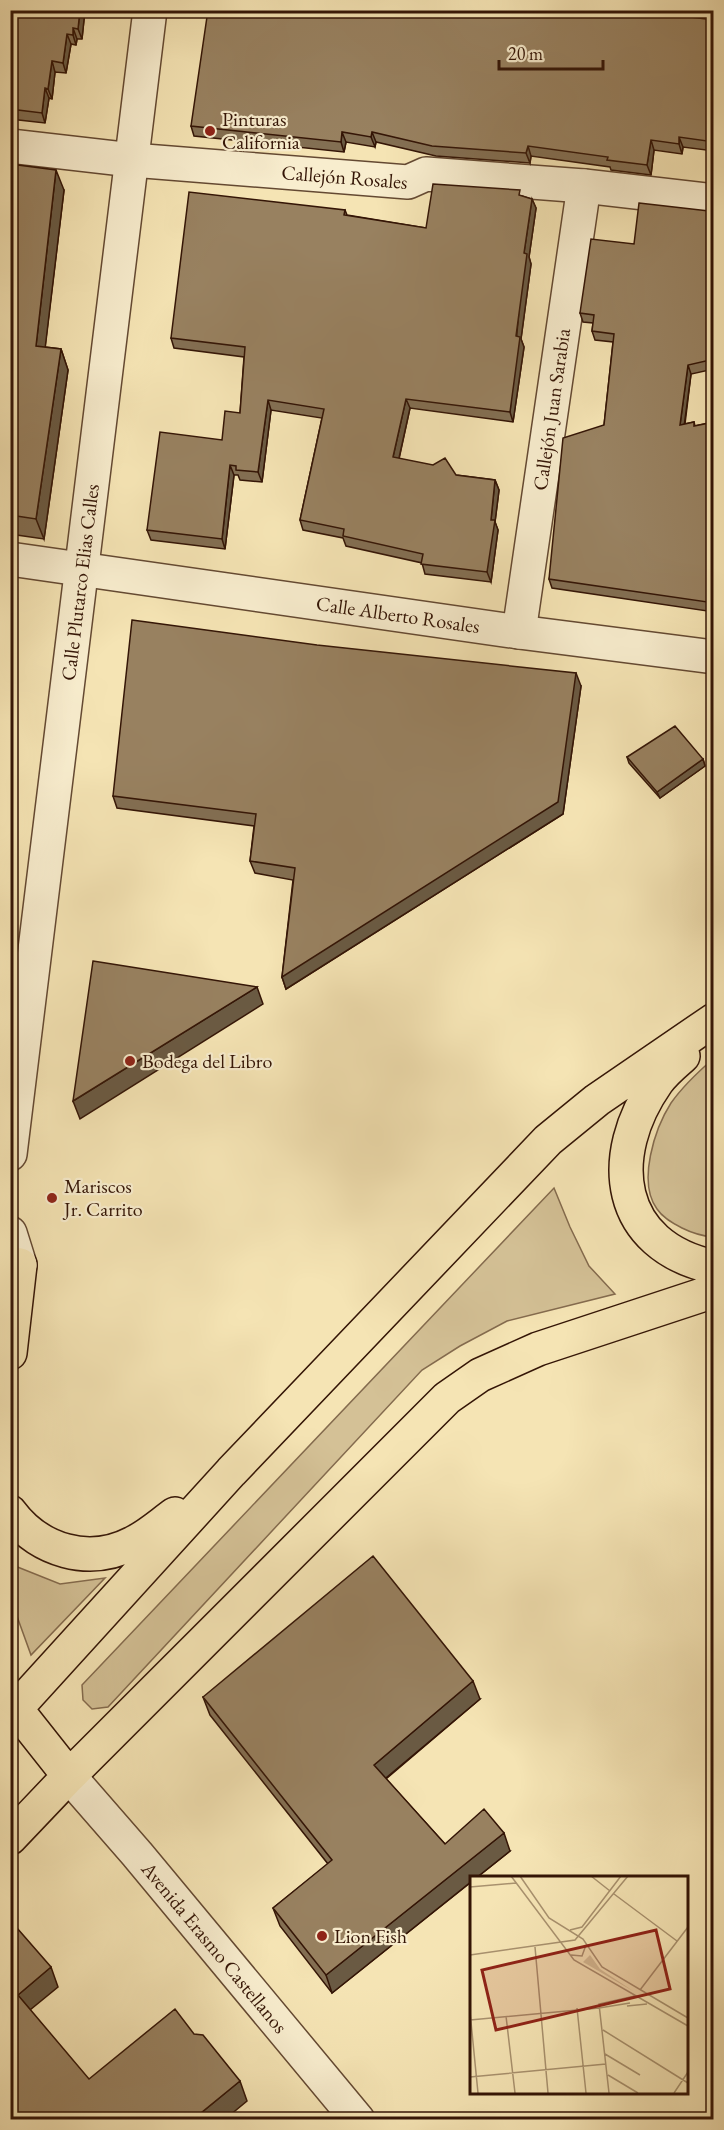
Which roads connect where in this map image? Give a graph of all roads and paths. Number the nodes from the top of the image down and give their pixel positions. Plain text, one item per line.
1 (150, 10) edge
2 (10, 146) edge
3 (132, 160) junction
4 (584, 186) junction
5 (714, 201) edge
6 (10, 559) edge
7 (83, 569) junction
8 (519, 632) junction
9 (714, 657) edge
10 (20, 999) edge
11 (714, 1020) edge
12 (714, 1025) edge
13 (10, 1154) edge
14 (10, 1233) edge
15 (15, 1265) edge
16 (714, 1267) edge
17 (714, 1291) edge
18 (10, 1353) edge
19 (231, 1472) junction
20 (10, 1512) edge
21 (12, 1707) edge
22 (69, 1776) junction
23 (10, 1838) edge
24 (358, 2120) edge

1 - 3 street, Calle Plutarco Elias Calles
2 - 3 street, Callejón Rosales
3 - 4 street, Callejón Rosales
3 - 7 street, Calle Plutarco Elias Calles
4 - 5 street, Callejón Rosales
4 - 8 street, Callejón Juan Sarabia
6 - 7 street, Calle Alberto Rosales
7 - 8 street, Calle Alberto Rosales
7 - 10 street, Calle Plutarco Elias Calles
8 - 9 street, Calle Alberto Rosales
10 - 13 street, Calle Plutarco Elias Calles
11 - 19 main road
12 - 16 main road
14 - 15 street
15 - 18 main road
17 - 22 main road
19 - 20 main road
19 - 21 main road
21 - 22 main road
22 - 23 main road
22 - 24 street, Avenida Erasmo Castellanos

